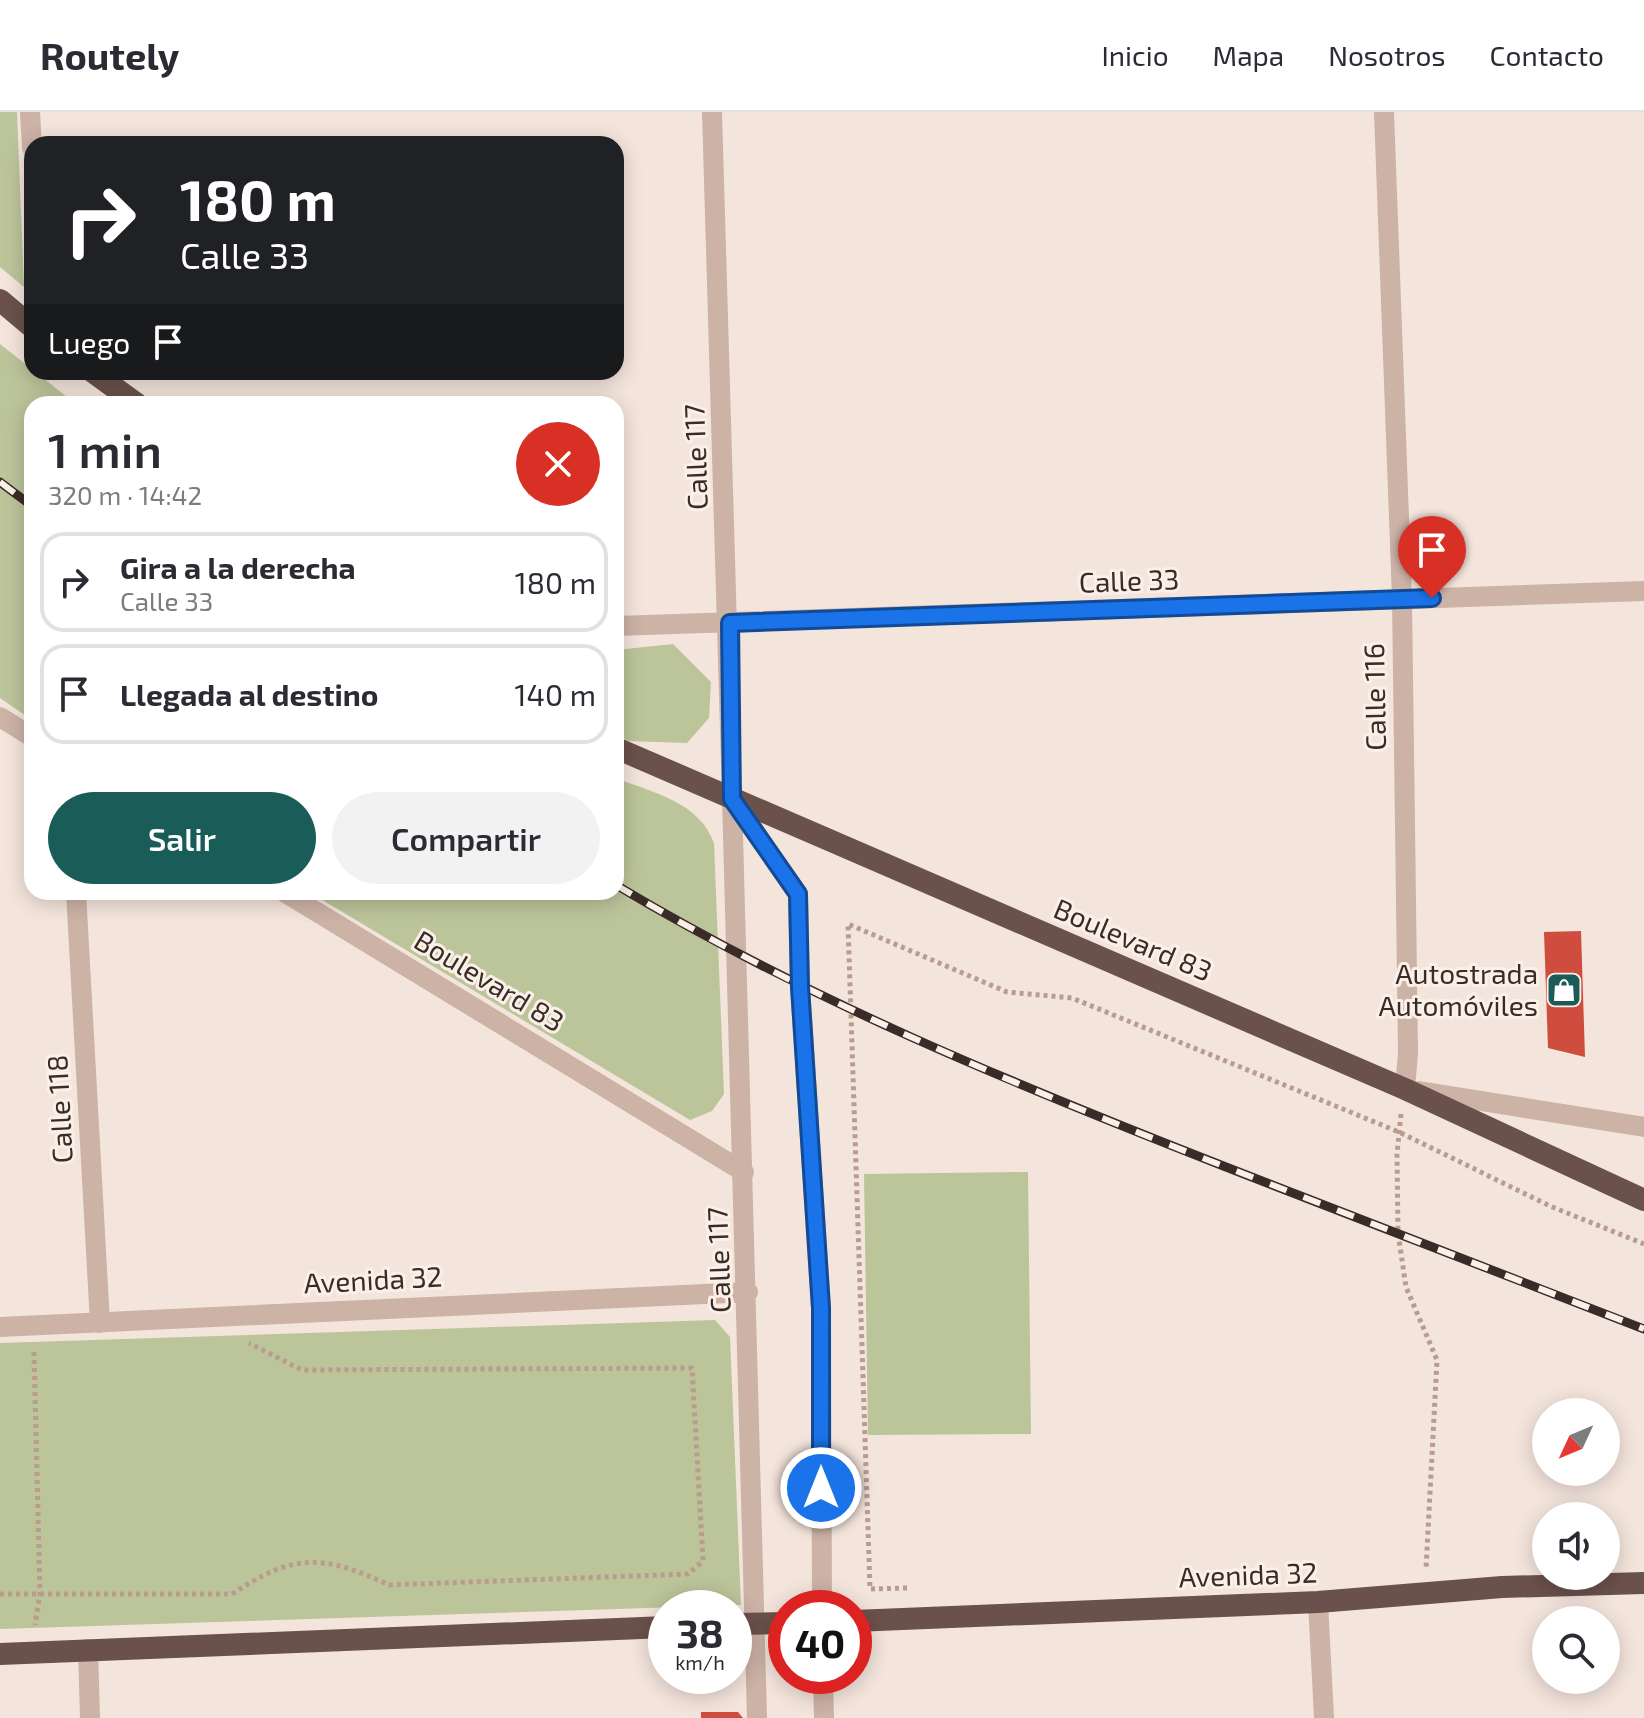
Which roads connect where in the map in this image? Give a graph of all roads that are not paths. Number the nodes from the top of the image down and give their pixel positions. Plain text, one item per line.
1 (30, 112) edge
2 (712, 112) edge
3 (1384, 112) edge
4 (31, 136) edge
5 (0, 300) edge
6 (24, 320) edge
7 (104, 380) edge
8 (126, 396) edge
9 (1644, 591) edge
10 (1402, 599) junction
11 (730, 623) junction
12 (624, 626) edge
13 (0, 717) edge
14 (24, 732) edge
15 (624, 752) edge
16 (732, 799) junction
17 (76, 900) edge
18 (297, 900) edge
19 (1405, 1089) junction
20 (1644, 1127) edge
21 (744, 1172) junction
22 (1644, 1200) edge
23 (748, 1292) junction
24 (100, 1323) junction
25 (0, 1327) edge
26 (1644, 1583) edge
27 (744, 1590) edge
28 (822, 1590) edge
29 (1318, 1602) junction
30 (872, 1620) edge
31 (648, 1628) edge
32 (88, 1649) junction
33 (0, 1654) edge
34 (752, 1682) edge
35 (823, 1694) edge
36 (90, 1718) edge
37 (757, 1718) edge
38 (824, 1718) edge
39 (1324, 1718) edge

1 - 4 street
2 - 11 street, Calle 117
3 - 10 street, Calle 116
5 - 6 highway
7 - 8 highway
9 - 10 street, Calle 33
10 - 11 street, Calle 33
10 - 19 street, Calle 116
11 - 12 street, Calle 33
11 - 16 street, Calle 117
13 - 14 street
15 - 16 highway, Boulevard 83
16 - 19 highway, Boulevard 83
16 - 21 street, Calle 117
16 - 28 street
17 - 24 street, Calle 118
18 - 21 street, Boulevard 83
19 - 20 street, Boulevard 83
19 - 22 highway
21 - 23 street, Calle 117
23 - 24 street, Avenida 32
23 - 27 street, Calle 117
24 - 25 street, Avenida 32
26 - 29 highway, Avenida 32
29 - 30 highway, Avenida 32
29 - 39 street
31 - 32 highway
32 - 33 highway
32 - 36 street
34 - 37 street, Calle 117
35 - 38 street

